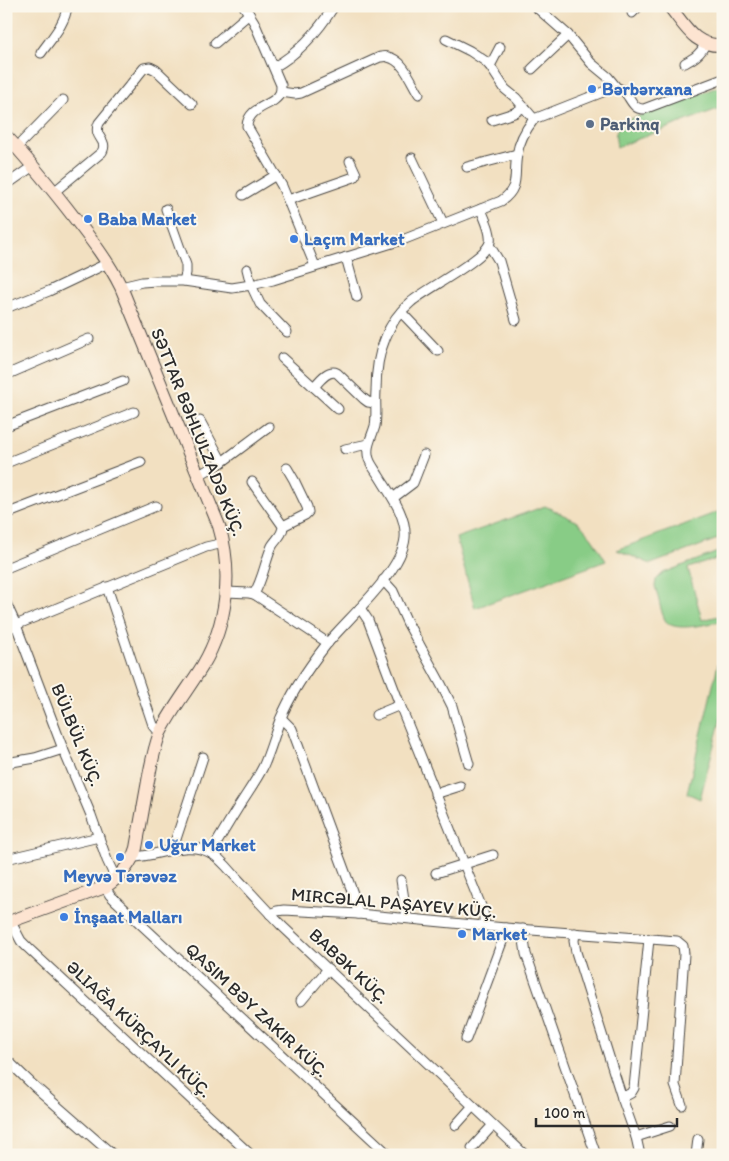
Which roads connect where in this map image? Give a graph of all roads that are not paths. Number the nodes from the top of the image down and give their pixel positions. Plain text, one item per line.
1 (67, 6) edge
2 (334, 6) edge
3 (535, 6) edge
4 (639, 6) edge
5 (669, 6) edge
6 (247, 10) edge
7 (632, 13) dead end
8 (568, 35) junction
9 (446, 39) dead end
10 (215, 43) dead end
11 (706, 44) junction
12 (723, 45) edge
13 (500, 47) dead end
14 (41, 53) dead end
15 (685, 63) dead end
16 (490, 66) junction
17 (274, 67) junction
18 (532, 68) dead end
19 (723, 80) edge
20 (617, 88) junction
21 (281, 92) junction
22 (418, 94) dead end
23 (63, 100) dead end
24 (192, 104) dead end
25 (524, 107) junction
26 (534, 119) junction
27 (492, 120) dead end
28 (6, 136) edge
29 (17, 147) junction
30 (517, 154) junction
31 (412, 158) dead end
32 (350, 161) dead end
33 (33, 166) junction
34 (467, 167) dead end
35 (276, 175) junction
36 (6, 185) edge
37 (54, 192) junction
38 (243, 195) dead end
39 (288, 200) junction
40 (166, 209) dead end
41 (481, 209) junction
42 (443, 223) junction
43 (489, 245) junction
44 (346, 257) junction
45 (108, 263) junction
46 (315, 266) junction
47 (247, 269) dead end
48 (184, 281) junction
49 (251, 285) junction
50 (121, 287) junction
51 (357, 297) dead end
52 (6, 308) edge
53 (401, 312) junction
54 (516, 320) dead end
55 (287, 332) dead end
56 (89, 339) dead end
57 (438, 350) dead end
58 (282, 358) dead end
59 (6, 375) edge
60 (123, 381) dead end
61 (314, 387) junction
62 (376, 403) junction
63 (338, 409) dead end
64 (134, 412) dead end
65 (200, 421) dead end
66 (6, 426) edge
67 (269, 427) dead end
68 (368, 444) junction
69 (346, 449) dead end
70 (424, 455) dead end
71 (141, 462) dead end
72 (222, 462) junction
73 (6, 463) edge
74 (287, 468) dead end
75 (199, 475) junction
76 (252, 482) dead end
77 (393, 498) junction
78 (156, 506) dead end
79 (6, 514) edge
80 (283, 526) junction
81 (224, 542) junction
82 (6, 568) edge
83 (384, 580) junction
84 (107, 587) junction
85 (226, 592) junction
86 (254, 594) junction
87 (6, 603) edge
88 (360, 608) junction
89 (16, 625) junction
90 (6, 629) edge
91 (328, 643) junction
92 (400, 705) junction
93 (376, 714) dead end
94 (281, 718) junction
95 (160, 733) junction
96 (63, 749) junction
97 (203, 757) dead end
98 (6, 763) edge
99 (469, 764) dead end
100 (460, 786) dead end
101 (435, 794) junction
102 (99, 837) junction
103 (174, 849) junction
104 (212, 853) junction
105 (493, 855) dead end
106 (133, 856) junction
107 (6, 859) edge
108 (465, 864) junction
109 (436, 873) dead end
110 (116, 879) junction
111 (401, 880) dead end
112 (105, 887) junction
113 (270, 914) junction
114 (358, 914) junction
115 (407, 918) junction
116 (9, 923) edge
117 (484, 926) junction
118 (505, 928) junction
119 (523, 929) junction
120 (575, 933) junction
121 (649, 939) junction
122 (328, 969) junction
123 (301, 1001) dead end
124 (466, 1038) dead end
125 (6, 1059) edge
126 (622, 1098) junction
127 (682, 1104) dead end
128 (474, 1106) junction
129 (456, 1125) dead end
130 (494, 1125) junction
131 (670, 1126) dead end
132 (636, 1137) junction
133 (698, 1139) dead end
134 (472, 1148) dead end
135 (113, 1155) edge
136 (251, 1155) edge
137 (389, 1155) edge
138 (525, 1155) edge
139 (596, 1155) edge
140 (640, 1155) edge
141 (696, 1155) edge

1 - 14 street
2 - 17 street
3 - 8 street
4 - 7 street
5 - 11 street
6 - 10 street
6 - 17 street
8 - 18 street
8 - 20 street
9 - 16 street
11 - 12 street
11 - 15 street
13 - 16 street
16 - 25 street
17 - 21 street
19 - 20 street
20 - 26 street
21 - 22 street
21 - 35 street
23 - 29 street
24 - 37 street
25 - 26 street
25 - 27 street
26 - 30 street
28 - 29 street, SƏTTAR BƏHLULZADƏ KÜÇ.
29 - 33 street, SƏTTAR BƏHLULZADƏ KÜÇ.
30 - 34 street
30 - 41 street
31 - 42 street
32 - 39 street
33 - 36 street
33 - 37 street, SƏTTAR BƏHLULZADƏ KÜÇ.
35 - 38 street
35 - 39 street
37 - 45 street, SƏTTAR BƏHLULZADƏ KÜÇ.
39 - 46 street
40 - 48 street
41 - 42 street
41 - 43 street
42 - 44 street
43 - 53 street
43 - 54 street
44 - 46 street
44 - 51 street
45 - 50 street, SƏTTAR BƏHLULZADƏ KÜÇ.
45 - 52 street
46 - 49 street
47 - 49 street
48 - 49 street
48 - 50 street
49 - 55 street
50 - 75 street, SƏTTAR BƏHLULZADƏ KÜÇ.
53 - 57 street
53 - 62 street
56 - 59 street
58 - 61 street
60 - 66 street
61 - 62 street
61 - 63 street
62 - 68 street
64 - 73 street
65 - 72 street
67 - 72 street
68 - 69 street
68 - 77 street
70 - 77 street
71 - 79 street
72 - 75 street
74 - 80 street
75 - 81 street, SƏTTAR BƏHLULZADƏ KÜÇ.
76 - 80 street
77 - 83 street
78 - 82 street
80 - 86 street
81 - 84 street
81 - 85 street, SƏTTAR BƏHLULZADƏ KÜÇ.
83 - 88 street
83 - 99 street
84 - 89 street
84 - 95 street
85 - 86 street
85 - 95 street, SƏTTAR BƏHLULZADƏ KÜÇ.
86 - 91 street
87 - 89 street, BÜLBÜL KÜÇ.
88 - 91 street
88 - 92 street
89 - 90 street
89 - 96 street, BÜLBÜL KÜÇ.
91 - 94 street
92 - 93 street
92 - 101 street
94 - 104 street
94 - 114 street
95 - 106 street, SƏTTAR BƏHLULZADƏ KÜÇ.
96 - 98 street
96 - 102 street, BÜLBÜL KÜÇ.
97 - 103 street
100 - 101 street
101 - 108 street
102 - 107 street
102 - 110 street, BÜLBÜL KÜÇ.
103 - 104 street
103 - 106 street
104 - 113 street, BABƏK KÜÇ.
105 - 108 street
106 - 110 street, SƏTTAR BƏHLULZADƏ KÜÇ.
108 - 109 street
108 - 117 street
110 - 112 street, SƏTTAR BƏHLULZADƏ KÜÇ.
111 - 115 street
112 - 116 street, SƏTTAR BƏHLULZADƏ KÜÇ.
112 - 137 street
113 - 114 street, MIRCƏLAL PAŞAYEV KÜÇ.
113 - 122 street, BABƏK KÜÇ.
114 - 115 street, MIRCƏLAL PAŞAYEV KÜÇ.
115 - 117 street, MIRCƏLAL PAŞAYEV KÜÇ.
116 - 136 street
117 - 118 street, MIRCƏLAL PAŞAYEV KÜÇ.
118 - 119 street, MIRCƏLAL PAŞAYEV KÜÇ.
118 - 124 street
119 - 120 street, MIRCƏLAL PAŞAYEV KÜÇ.
119 - 139 street
120 - 121 street, MIRCƏLAL PAŞAYEV KÜÇ.
120 - 126 street
121 - 126 street
121 - 127 street, MIRCƏLAL PAŞAYEV KÜÇ.
122 - 123 street
122 - 128 street, BABƏK KÜÇ.
125 - 135 street
126 - 132 street
128 - 129 street
128 - 130 street, BABƏK KÜÇ.
130 - 134 street
130 - 138 street, BABƏK KÜÇ.
131 - 132 street
132 - 140 street
133 - 141 street

